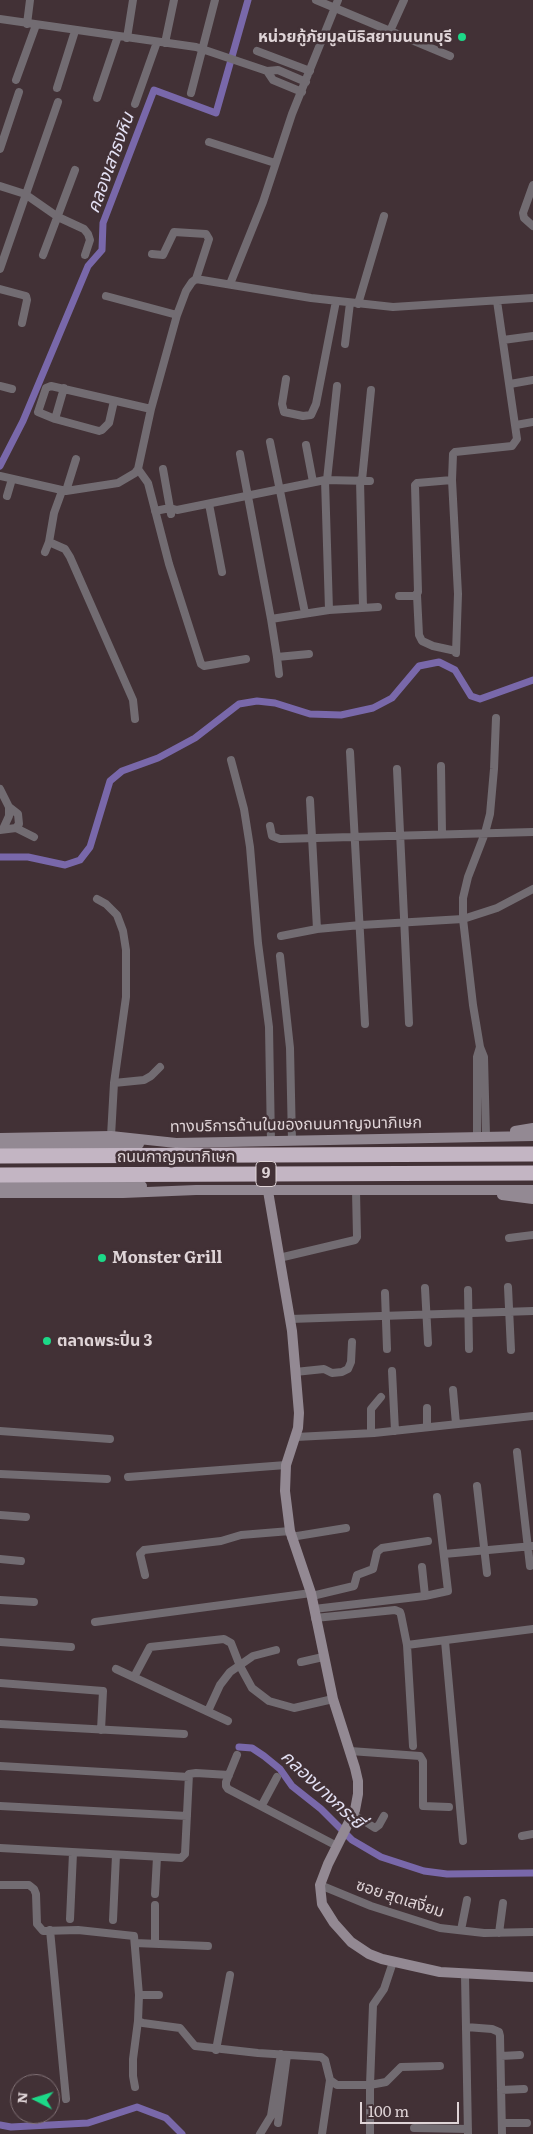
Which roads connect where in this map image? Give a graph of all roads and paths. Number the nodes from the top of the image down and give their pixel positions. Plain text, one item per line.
1 (30, 0) edge
2 (133, 0) edge
3 (174, 0) edge
4 (216, 0) edge
5 (316, 0) edge
6 (338, 0) edge
7 (404, 0) edge
8 (335, 9) junction
9 (0, 19) edge
10 (27, 24) junction
11 (36, 25) junction
12 (75, 31) junction
13 (390, 31) junction
14 (118, 36) junction
15 (127, 38) junction
16 (161, 43) junction
17 (204, 49) junction
18 (256, 51) dead end
19 (450, 56) dead end
20 (267, 71) junction
21 (310, 71) junction
22 (16, 80) dead end
23 (306, 82) junction
24 (57, 88) dead end
25 (18, 92) dead end
26 (302, 92) junction
27 (191, 93) dead end
28 (97, 98) dead end
29 (58, 102) dead end
30 (135, 104) dead end
31 (209, 142) dead end
32 (0, 149) edge
33 (275, 163) junction
34 (75, 170) dead end
35 (533, 184) edge
36 (0, 186) edge
37 (25, 194) junction
38 (384, 216) dead end
39 (58, 217) junction
40 (533, 226) edge
41 (152, 254) dead end
42 (43, 255) dead end
43 (85, 255) dead end
44 (0, 269) edge
45 (196, 280) junction
46 (230, 284) junction
47 (0, 289) edge
48 (106, 296) dead end
49 (533, 298) edge
50 (336, 301) junction
51 (497, 301) junction
52 (354, 303) junction
53 (178, 315) junction
54 (22, 323) dead end
55 (533, 336) edge
56 (503, 340) junction
57 (345, 344) dead end
58 (286, 379) dead end
59 (533, 380) edge
60 (510, 384) junction
61 (0, 386) edge
62 (337, 386) dead end
63 (64, 388) junction
64 (12, 389) dead end
65 (371, 390) dead end
66 (114, 401) junction
67 (151, 409) junction
68 (55, 420) junction
69 (533, 422) edge
70 (516, 425) junction
71 (270, 442) dead end
72 (306, 445) dead end
73 (240, 454) dead end
74 (76, 459) dead end
75 (138, 469) junction
76 (163, 469) dead end
77 (2, 476) edge
78 (12, 479) junction
79 (326, 480) junction
80 (364, 480) junction
81 (452, 480) junction
82 (313, 482) junction
83 (280, 490) junction
84 (64, 491) junction
85 (7, 496) dead end
86 (248, 496) junction
87 (209, 504) junction
88 (173, 511) junction
89 (156, 514) junction
90 (50, 542) junction
91 (45, 552) dead end
92 (222, 572) dead end
93 (417, 595) junction
94 (399, 596) dead end
95 (378, 607) dead end
96 (363, 608) junction
97 (329, 610) junction
98 (305, 613) junction
99 (271, 619) junction
100 (309, 654) dead end
101 (277, 658) junction
102 (246, 659) dead end
103 (279, 674) dead end
104 (496, 718) dead end
105 (135, 719) dead end
106 (350, 752) dead end
107 (231, 760) dead end
108 (441, 766) dead end
109 (397, 769) dead end
110 (0, 789) edge
111 (310, 800) dead end
112 (9, 807) junction
113 (270, 826) dead end
114 (16, 828) junction
115 (2, 830) edge
116 (533, 832) edge
117 (442, 833) junction
118 (485, 834) junction
119 (399, 835) junction
120 (34, 837) dead end
121 (356, 838) junction
122 (313, 839) junction
123 (533, 889) edge
124 (97, 899) dead end
125 (463, 919) junction
126 (405, 923) junction
127 (361, 925) junction
128 (317, 929) junction
129 (281, 936) dead end
130 (280, 956) dead end
131 (409, 1023) dead end
132 (365, 1024) dead end
133 (160, 1067) dead end
134 (114, 1083) junction
135 (533, 1128) edge
136 (111, 1136) junction
137 (485, 1136) junction
138 (533, 1136) edge
139 (0, 1138) edge
140 (271, 1142) junction
141 (292, 1142) junction
142 (176, 1144) junction
143 (0, 1146) edge
144 (533, 1154) edge
145 (0, 1156) edge
146 (533, 1173) edge
147 (0, 1176) edge
148 (0, 1185) edge
149 (196, 1190) junction
150 (268, 1190) junction
151 (476, 1190) junction
152 (533, 1190) edge
153 (356, 1191) junction
154 (0, 1193) edge
155 (533, 1199) edge
156 (533, 1235) edge
157 (510, 1238) dead end
158 (279, 1258) junction
159 (508, 1287) dead end
160 (425, 1288) dead end
161 (468, 1290) dead end
162 (385, 1293) dead end
163 (533, 1311) edge
164 (510, 1312) junction
165 (468, 1313) junction
166 (426, 1314) junction
167 (385, 1316) junction
168 (290, 1319) junction
169 (352, 1342) dead end
170 (428, 1343) dead end
171 (387, 1350) dead end
172 (469, 1350) dead end
173 (511, 1350) dead end
174 (392, 1371) dead end
175 (295, 1372) junction
176 (454, 1390) dead end
177 (381, 1397) dead end
178 (427, 1408) dead end
179 (533, 1416) edge
180 (456, 1424) junction
181 (427, 1427) junction
182 (0, 1431) edge
183 (395, 1431) junction
184 (371, 1433) junction
185 (296, 1437) junction
186 (110, 1439) dead end
187 (517, 1452) dead end
188 (286, 1465) junction
189 (0, 1474) edge
190 (128, 1477) dead end
191 (107, 1480) dead end
192 (477, 1486) dead end
193 (437, 1497) dead end
194 (0, 1515) edge
195 (26, 1517) dead end
196 (346, 1528) dead end
197 (291, 1534) junction
198 (428, 1541) dead end
199 (530, 1547) edge
200 (484, 1550) junction
201 (444, 1554) junction
202 (0, 1559) edge
203 (22, 1560) dead end
204 (422, 1566) dead end
205 (530, 1566) dead end
206 (487, 1573) dead end
207 (145, 1575) dead end
208 (312, 1595) junction
209 (425, 1596) junction
210 (0, 1600) edge
211 (34, 1602) dead end
212 (314, 1613) junction
213 (95, 1622) dead end
214 (533, 1629) edge
215 (444, 1641) junction
216 (0, 1642) edge
217 (407, 1645) junction
218 (71, 1647) dead end
219 (276, 1650) dead end
220 (323, 1657) junction
221 (301, 1662) dead end
222 (240, 1666) junction
223 (116, 1669) dead end
224 (134, 1677) junction
225 (0, 1683) edge
226 (332, 1699) junction
227 (208, 1711) junction
228 (228, 1720) dead end
229 (0, 1724) edge
230 (101, 1730) junction
231 (184, 1734) dead end
232 (413, 1746) dead end
233 (350, 1751) junction
234 (237, 1756) dead end
235 (0, 1766) edge
236 (229, 1776) junction
237 (189, 1777) junction
238 (277, 1777) dead end
239 (262, 1805) junction
240 (0, 1806) edge
241 (449, 1807) dead end
242 (353, 1814) junction
243 (187, 1816) junction
244 (384, 1816) dead end
245 (533, 1834) edge
246 (522, 1836) dead end
247 (463, 1841) dead end
248 (339, 1842) junction
249 (0, 1848) edge
250 (73, 1853) junction
251 (116, 1855) junction
252 (157, 1857) junction
253 (0, 1885) edge
254 (320, 1885) junction
255 (155, 1894) dead end
256 (467, 1900) dead end
257 (503, 1903) dead end
258 (155, 1905) dead end
259 (70, 1919) dead end
260 (113, 1920) dead end
261 (50, 1930) junction
262 (461, 1930) junction
263 (499, 1932) junction
264 (533, 1932) edge
265 (136, 1943) junction
266 (155, 1944) junction
267 (208, 1946) dead end
268 (393, 1962) junction
269 (230, 1974) dead end
270 (465, 1975) junction
271 (533, 1978) edge
272 (139, 1995) junction
273 (159, 1995) dead end
274 (138, 2021) junction
275 (466, 2027) junction
276 (216, 2050) junction
277 (284, 2054) junction
278 (520, 2055) dead end
279 (501, 2056) junction
280 (440, 2066) dead end
281 (330, 2080) junction
282 (370, 2086) junction
283 (135, 2087) dead end
284 (524, 2089) dead end
285 (501, 2090) junction
286 (66, 2099) dead end
287 (527, 2122) dead end
288 (278, 2123) dead end
289 (502, 2123) junction
290 (414, 2128) dead end
291 (430, 2131) edge
292 (468, 2131) edge
293 (260, 2134) edge
294 (322, 2134) edge
295 (370, 2134) edge
296 (502, 2134) edge

1 - 10 street
2 - 15 street
3 - 16 street
4 - 17 street
5 - 8 street
6 - 8 street
7 - 13 street
8 - 13 street
8 - 21 street
9 - 10 street
10 - 11 street
11 - 12 street
11 - 22 street
12 - 14 street
12 - 24 street
13 - 19 street
14 - 15 street
14 - 28 street
15 - 16 street
16 - 17 street
16 - 30 street
17 - 20 street
17 - 27 street
18 - 21 street
20 - 23 street
20 - 26 street
21 - 23 street
23 - 26 street
25 - 32 street
26 - 33 street
29 - 37 street
31 - 33 street
33 - 46 street
34 - 39 street
35 - 40 street
36 - 37 street
37 - 39 street
37 - 44 street
38 - 52 street
39 - 42 street
39 - 43 street
41 - 45 street
45 - 46 street
45 - 53 street
46 - 50 street
47 - 54 street
48 - 53 street
49 - 51 street
50 - 52 street
50 - 58 street
51 - 52 street
51 - 56 street
52 - 57 street
53 - 67 street
55 - 56 street
56 - 60 street
59 - 60 street
60 - 70 street
61 - 64 street
62 - 79 street
63 - 66 street
63 - 68 street
63 - 68 street
65 - 80 street
66 - 67 street
66 - 68 street
67 - 75 street
69 - 70 street
70 - 81 street
71 - 83 street
72 - 82 street
73 - 86 street
74 - 84 street
75 - 84 street
75 - 89 street
76 - 88 street
77 - 78 street
78 - 84 street
78 - 85 street
79 - 80 street
79 - 82 street
79 - 97 street
80 - 96 street
81 - 93 street
81 - 93 street
82 - 83 street
83 - 86 street
83 - 98 street
84 - 90 street
86 - 87 street
86 - 99 street
87 - 88 street
87 - 92 street
88 - 89 street
89 - 102 street
90 - 91 street
90 - 105 street
93 - 94 street
95 - 96 street
96 - 97 street
97 - 98 street
98 - 99 street
99 - 101 street
100 - 101 street
101 - 103 street
104 - 118 street
106 - 121 street
107 - 140 street
108 - 117 street
109 - 119 street
110 - 112 street
111 - 122 street
112 - 114 street
112 - 115 street
113 - 122 street
114 - 115 street
114 - 120 street
116 - 118 street
117 - 118 street
117 - 119 street
118 - 125 street
119 - 121 street
119 - 126 street
121 - 122 street
121 - 127 street
122 - 128 street
123 - 125 street
124 - 134 street
125 - 126 street
125 - 137 street
126 - 127 street
126 - 131 street
127 - 128 street
127 - 132 street
128 - 129 street
130 - 141 street
133 - 134 street
134 - 136 street
135 - 137 main road
136 - 139 main road, ทางบริการด้านในของถนนกาญจนาภิเษก
136 - 142 main road, ทางบริการด้านในของถนนกาญจนาภิเษก
137 - 138 main road, ทางบริการด้านในของถนนกาญจนาภิเษก
137 - 141 main road, ทางบริการด้านในของถนนกาญจนาภิเษก
140 - 141 main road, ทางบริการด้านในของถนนกาญจนาภิเษก
140 - 142 main road, ทางบริการด้านในของถนนกาญจนาภิเษก
142 - 143 main road
144 - 145 highway, ถนนกาญจนาภิเษก / 9
146 - 147 highway, ถนนกาญจนาภิเษก / 9
148 - 149 main road
149 - 150 main road
149 - 154 main road
150 - 153 main road
150 - 158 main road
151 - 152 main road
151 - 153 main road
151 - 155 main road
153 - 158 street
156 - 157 street
158 - 168 main road
159 - 164 street
160 - 166 street
161 - 165 street
162 - 167 street
163 - 164 street
164 - 165 street
164 - 173 street
165 - 166 street
165 - 172 street
166 - 167 street
166 - 170 street
167 - 168 street
167 - 171 street
168 - 175 main road
169 - 175 street
174 - 183 street
175 - 185 main road
176 - 180 street
177 - 184 street
178 - 181 street
179 - 180 street
180 - 181 street
181 - 183 street
182 - 186 street
183 - 184 street
184 - 185 street
185 - 188 main road
187 - 199 street
188 - 190 street
188 - 197 main road
189 - 191 street
192 - 200 street
193 - 201 street
194 - 195 street
196 - 197 street
197 - 207 street
197 - 208 main road
198 - 208 street
199 - 200 street
199 - 205 street
200 - 201 street
200 - 206 street
201 - 209 street
202 - 203 street
204 - 209 street
208 - 212 main road
208 - 213 street
209 - 212 street
210 - 211 street
212 - 217 street
212 - 220 main road
214 - 215 street
215 - 217 street
215 - 247 street
216 - 218 street
217 - 232 street
219 - 222 street
220 - 221 street
220 - 226 main road
222 - 224 street
222 - 226 street
222 - 227 street
223 - 224 street
224 - 227 street
225 - 230 street
226 - 233 main road
227 - 228 street
229 - 230 street
230 - 231 street
233 - 241 street
233 - 242 main road
234 - 236 street
235 - 237 street
236 - 237 street
236 - 239 street
237 - 243 street
238 - 239 street
239 - 248 street
240 - 243 street
242 - 244 street
242 - 248 main road
243 - 252 street
245 - 246 street
248 - 254 main road
249 - 250 street
250 - 251 street
250 - 259 street
251 - 252 street
251 - 260 street
252 - 255 street
253 - 261 street
254 - 262 street, ซอย สุดเสงี่ยม
254 - 268 main road
256 - 262 street
257 - 263 street
258 - 266 street
261 - 265 street
261 - 286 street
262 - 263 street, ซอย สุดเสงี่ยม
263 - 264 street, ซอย สุดเสงี่ยม
265 - 266 street
265 - 272 street
266 - 267 street
268 - 270 main road
268 - 282 street
269 - 276 street
270 - 271 main road
270 - 275 street
272 - 273 street
272 - 274 street
274 - 276 street
274 - 283 street
275 - 279 street
275 - 292 street
276 - 277 street
277 - 281 street
277 - 288 street
277 - 293 street
278 - 279 street
279 - 285 street
280 - 282 street
281 - 282 street
281 - 294 street
282 - 295 street
284 - 285 street
285 - 289 street
287 - 289 street
289 - 296 street
290 - 291 street
291 - 292 street

